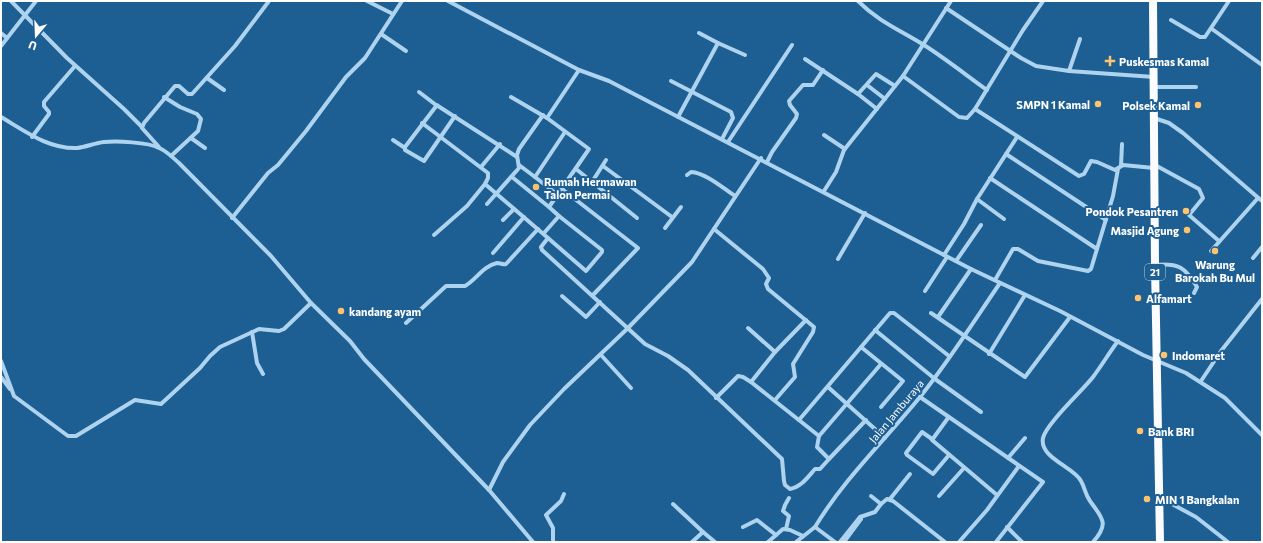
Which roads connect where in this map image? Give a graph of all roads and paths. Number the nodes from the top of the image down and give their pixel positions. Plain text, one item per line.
1 (11, 1) edge
2 (36, 1) edge
3 (268, 1) edge
4 (367, 1) edge
5 (402, 1) edge
6 (448, 1) edge
7 (858, 1) edge
8 (950, 1) edge
9 (1043, 1) edge
10 (1153, 1) edge
11 (1229, 1) edge
12 (946, 8) junction
13 (393, 14) junction
14 (25, 17) junction
15 (1171, 20) dead end
16 (1212, 28) junction
17 (1, 33) edge
18 (699, 33) dead end
19 (381, 34) junction
20 (7, 38) junction
21 (1080, 39) dead end
22 (718, 43) junction
23 (792, 45) dead end
24 (923, 45) junction
25 (1, 46) edge
26 (406, 51) dead end
27 (1010, 51) junction
28 (745, 55) dead end
29 (805, 59) dead end
30 (1262, 65) edge
31 (75, 66) junction
32 (579, 70) junction
33 (823, 70) junction
34 (1069, 71) junction
35 (903, 76) junction
36 (1155, 77) junction
37 (207, 78) junction
38 (671, 81) dead end
39 (867, 85) junction
40 (895, 86) junction
41 (1154, 87) junction
42 (1196, 87) dead end
43 (224, 90) dead end
44 (987, 90) junction
45 (692, 91) junction
46 (419, 92) dead end
47 (858, 94) junction
48 (164, 97) junction
49 (511, 97) dead end
50 (885, 99) junction
51 (436, 105) junction
52 (876, 109) junction
53 (975, 109) junction
54 (543, 115) junction
55 (455, 116) junction
56 (1, 117) edge
57 (678, 117) junction
58 (547, 118) junction
59 (1154, 118) junction
60 (422, 122) junction
61 (142, 127) junction
62 (565, 132) junction
63 (824, 135) dead end
64 (32, 137) junction
65 (442, 137) junction
66 (1017, 137) junction
67 (191, 138) junction
68 (722, 139) junction
69 (392, 140) dead end
70 (728, 142) junction
71 (500, 144) junction
72 (1122, 144) dead end
73 (158, 147) junction
74 (205, 148) dead end
75 (405, 148) junction
76 (845, 149) junction
77 (1006, 154) junction
78 (171, 156) junction
79 (517, 157) junction
80 (760, 158) junction
81 (606, 160) dead end
82 (767, 162) junction
83 (519, 165) junction
84 (603, 166) junction
85 (1155, 166) junction
86 (481, 167) junction
87 (1119, 167) junction
88 (576, 169) junction
89 (687, 175) dead end
90 (512, 176) junction
91 (535, 177) junction
92 (990, 178) junction
93 (592, 182) junction
94 (485, 184) junction
95 (562, 189) junction
96 (824, 191) junction
97 (496, 193) junction
98 (558, 195) junction
99 (735, 196) junction
100 (977, 199) junction
101 (1260, 199) edge
102 (487, 204) dead end
103 (549, 207) junction
104 (681, 207) dead end
105 (514, 209) junction
106 (865, 213) junction
107 (559, 216) junction
108 (524, 217) junction
109 (672, 217) junction
110 (232, 218) junction
111 (637, 218) dead end
112 (1004, 219) dead end
113 (503, 220) dead end
114 (1106, 220) junction
115 (981, 225) dead end
116 (665, 228) dead end
117 (538, 229) junction
118 (714, 229) junction
119 (544, 234) junction
120 (434, 235) dead end
121 (548, 238) junction
122 (1220, 241) junction
123 (1262, 247) edge
124 (1097, 250) junction
125 (1211, 251) dead end
126 (493, 253) dead end
127 (946, 256) junction
128 (1253, 258) dead end
129 (838, 259) dead end
130 (956, 261) junction
131 (1155, 265) junction
132 (971, 269) junction
133 (994, 280) junction
134 (1000, 283) junction
135 (925, 291) dead end
136 (1194, 293) dead end
137 (592, 295) junction
138 (1025, 295) junction
139 (562, 296) dead end
140 (1262, 299) edge
141 (600, 302) junction
142 (311, 303) junction
143 (931, 313) dead end
144 (1070, 317) junction
145 (938, 318) junction
146 (806, 320) junction
147 (406, 323) dead end
148 (748, 328) dead end
149 (627, 329) junction
150 (875, 330) junction
151 (252, 332) junction
152 (963, 336) junction
153 (1118, 341) junction
154 (861, 347) junction
155 (775, 352) junction
156 (989, 354) junction
157 (601, 355) junction
158 (949, 356) junction
159 (1, 361) edge
160 (1157, 361) junction
161 (881, 364) junction
162 (263, 374) dead end
163 (1, 377) edge
164 (935, 379) junction
165 (1201, 381) junction
166 (751, 382) junction
167 (828, 387) junction
168 (631, 388) dead end
169 (12, 391) junction
170 (920, 397) junction
171 (716, 398) junction
172 (775, 400) junction
173 (846, 404) junction
174 (881, 407) dead end
175 (981, 412) dead end
176 (948, 418) junction
177 (799, 420) junction
178 (866, 420) junction
179 (1262, 435) edge
180 (819, 436) junction
181 (885, 438) junction
182 (1025, 438) dead end
183 (932, 439) junction
184 (949, 455) junction
185 (1008, 458) junction
186 (830, 459) junction
187 (1019, 466) junction
188 (964, 468) junction
189 (910, 474) dead end
190 (489, 490) junction
191 (564, 494) dead end
192 (997, 495) junction
193 (871, 496) dead end
194 (939, 496) dead end
195 (1158, 497) junction
196 (790, 498) dead end
197 (890, 499) junction
198 (673, 504) dead end
199 (881, 504) junction
200 (862, 516) junction
201 (743, 526) dead end
202 (815, 527) junction
203 (1007, 527) junction
204 (786, 529) junction
205 (703, 532) junction
206 (776, 535) junction
207 (802, 536) junction
208 (533, 542) edge
209 (553, 542) edge
210 (692, 542) edge
211 (715, 542) edge
212 (768, 542) edge
213 (796, 542) edge
214 (835, 542) edge
215 (840, 542) edge
216 (844, 542) edge
217 (945, 542) edge
218 (959, 542) edge
219 (996, 542) edge
220 (1022, 542) edge
221 (1093, 542) edge
222 (1160, 542) edge
223 (1228, 542) edge

1 - 14 street
2 - 14 street
3 - 37 street
4 - 13 street
5 - 13 street
6 - 32 street
7 - 24 street
8 - 12 street
9 - 27 street
10 - 36 highway, 21
11 - 16 street
12 - 24 street
12 - 27 street
13 - 19 street
14 - 20 street
14 - 31 street
15 - 16 street
16 - 30 street
17 - 20 street
18 - 22 street
19 - 26 street
19 - 110 street
20 - 25 street
21 - 34 street
22 - 28 street
22 - 45 street
23 - 70 street
24 - 35 street
24 - 44 street
27 - 34 street
27 - 44 street
29 - 33 street
31 - 61 street
31 - 64 street
32 - 57 street
32 - 58 street
33 - 47 street
33 - 82 street
34 - 36 street
35 - 40 street
35 - 53 street
36 - 41 highway, 21
37 - 43 street
37 - 48 street
38 - 45 street
39 - 40 street
39 - 47 street
39 - 50 street
40 - 50 street
41 - 42 street
41 - 59 highway, 21
44 - 53 street
45 - 57 street
45 - 68 street
46 - 51 street
47 - 52 street
48 - 61 street
48 - 67 street
49 - 54 street
50 - 52 street
51 - 55 street
51 - 60 street
52 - 76 street
53 - 66 street
54 - 58 street
54 - 79 street
55 - 65 street
55 - 71 street
56 - 64 street
57 - 68 street
58 - 62 street
59 - 85 highway, 21
59 - 101 street
60 - 65 street
60 - 75 street
61 - 73 street
62 - 88 street
62 - 91 street
63 - 76 street
64 - 73 street
65 - 75 street
65 - 86 street
66 - 77 street
66 - 87 street
67 - 74 street
67 - 78 street
68 - 70 street
69 - 75 street
70 - 80 street
71 - 79 street
71 - 86 street
72 - 87 street
73 - 78 street
76 - 96 street
77 - 92 street
77 - 114 street
78 - 110 street
79 - 83 street
80 - 82 street
80 - 99 street
81 - 84 street
82 - 96 street
83 - 90 street
83 - 91 street
84 - 93 street
84 - 109 street
85 - 87 street
85 - 122 street
85 - 131 highway, 21
86 - 94 street
87 - 114 street
88 - 93 street
88 - 95 street
89 - 99 street
90 - 97 street
90 - 103 street
91 - 98 street
92 - 100 street
92 - 124 street
93 - 111 street
94 - 97 street
94 - 120 street
95 - 98 street
95 - 137 street
96 - 106 street
97 - 102 street
97 - 105 street
98 - 103 street
99 - 118 street
100 - 112 street
100 - 127 street
101 - 122 street
103 - 107 street
104 - 109 street
105 - 108 street
105 - 113 street
106 - 127 street
106 - 129 street
107 - 119 street
107 - 121 street
108 - 117 street
108 - 126 street
109 - 116 street
110 - 142 street
114 - 124 street
115 - 130 street
117 - 119 street
117 - 147 street
118 - 146 street
118 - 149 street
119 - 121 street
121 - 137 street
122 - 125 street
123 - 128 street
124 - 133 street
127 - 130 street
127 - 135 street
130 - 132 street
131 - 136 street
131 - 160 highway, 21
132 - 133 street
132 - 145 street
133 - 134 street
134 - 138 street
134 - 152 street, Jalan Jamburaya
137 - 141 street
138 - 144 street
138 - 156 street
139 - 141 street
140 - 165 street
141 - 149 street
142 - 151 street
142 - 190 street
143 - 145 street
144 - 153 street
144 - 156 street
145 - 152 street
146 - 155 street
146 - 172 street
148 - 155 street
149 - 157 street
149 - 171 street
150 - 154 street
150 - 158 street
150 - 164 street
151 - 162 street
151 - 169 street
152 - 156 street
152 - 158 street, Jalan Jamburaya
153 - 160 street
153 - 221 street
154 - 161 street
154 - 167 street
155 - 166 street
157 - 168 street
157 - 190 street
158 - 164 street, Jalan Jamburaya
159 - 169 street
160 - 165 street
160 - 195 highway, 21
161 - 173 street
161 - 174 street
163 - 169 street
164 - 170 street, Jalan Jamburaya
164 - 175 street
165 - 179 street
166 - 171 street
166 - 172 street
167 - 173 street
167 - 177 street
170 - 176 street
170 - 181 street, Jalan Jamburaya
171 - 186 street
172 - 177 street
173 - 178 street
173 - 180 street
176 - 183 street
176 - 185 street
177 - 180 street
178 - 181 street
178 - 186 street
180 - 186 street
181 - 202 street, Jalan Jamburaya
182 - 185 street
183 - 184 street
183 - 184 street
184 - 188 street
185 - 187 street
187 - 192 street
187 - 203 street
188 - 192 street
188 - 194 street
189 - 197 street
190 - 208 street
191 - 209 street
192 - 218 street
193 - 199 street
195 - 222 highway, 21
195 - 223 street
196 - 204 street
197 - 199 street
197 - 217 street
198 - 205 street
199 - 200 street
200 - 215 street
200 - 216 street
201 - 206 street
202 - 207 street
202 - 214 street
203 - 219 street
203 - 220 street
204 - 206 street
204 - 207 street
205 - 210 street
205 - 211 street
206 - 212 street
207 - 213 street

